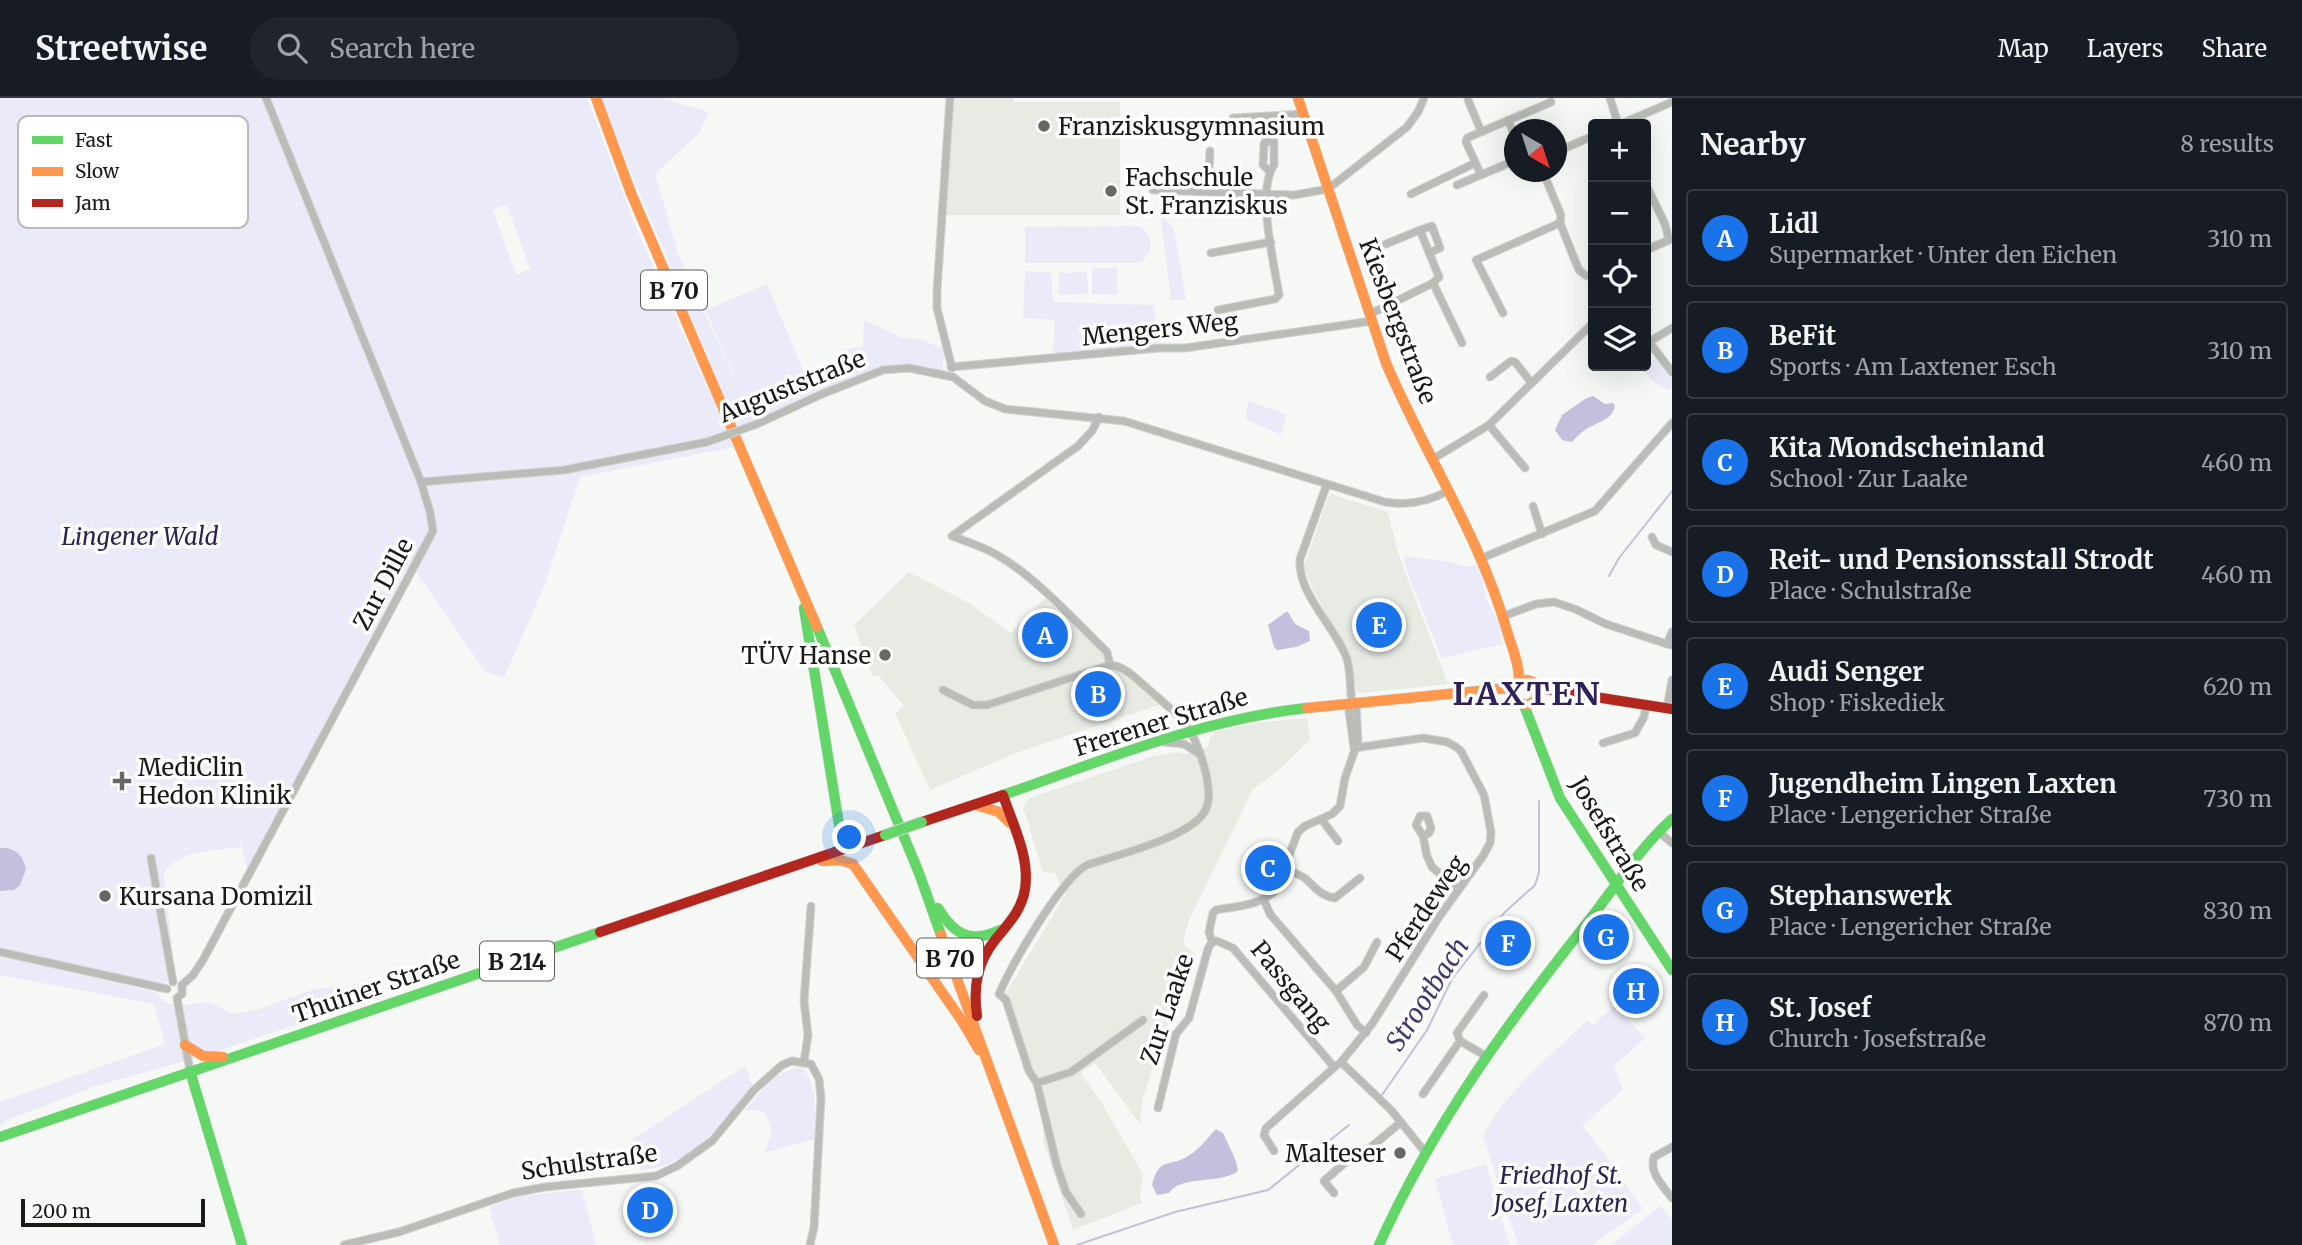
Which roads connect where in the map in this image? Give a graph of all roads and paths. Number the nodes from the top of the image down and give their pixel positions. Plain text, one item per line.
1 (266, 98) edge
2 (596, 98) edge
3 (950, 98) edge
4 (1298, 98) edge
5 (1424, 98) edge
6 (1609, 98) edge
7 (1468, 100) edge
8 (1551, 102) dead end
9 (1672, 102) edge
10 (1303, 114) junction
11 (1233, 118) dead end
12 (1510, 119) edge
13 (1617, 119) edge
14 (1631, 119) edge
15 (1504, 122) edge
16 (1481, 131) junction
17 (1588, 138) edge
18 (1567, 147) edge
19 (1210, 150) dead end
20 (1475, 163) junction
21 (1504, 165) edge
22 (1269, 171) dead end
23 (1481, 175) junction
24 (1547, 182) edge
25 (1457, 185) dead end
26 (1328, 189) junction
27 (1153, 190) dead end
28 (1208, 192) junction
29 (1410, 194) dead end
30 (1266, 195) junction
31 (1651, 195) edge
32 (1560, 223) junction
33 (1420, 230) junction
34 (1271, 242) junction
35 (1386, 244) dead end
36 (1651, 248) edge
37 (1211, 253) dead end
38 (1429, 253) junction
39 (1588, 275) edge
40 (1433, 283) junction
41 (1218, 310) dead end
42 (1503, 313) dead end
43 (1371, 318) junction
44 (1588, 328) edge
45 (1672, 328) edge
46 (1462, 343) dead end
47 (951, 367) junction
48 (1672, 372) edge
49 (953, 377) junction
50 (1490, 377) dead end
51 (1531, 382) junction
52 (1099, 417) junction
53 (1672, 423) edge
54 (1489, 425) junction
55 (1433, 459) junction
56 (1525, 468) dead end
57 (421, 482) junction
58 (1327, 484) junction
59 (1449, 490) junction
60 (1533, 506) dead end
61 (1542, 534) junction
62 (1652, 537) dead end
63 (1672, 552) edge
64 (1482, 558) junction
65 (799, 584) junction
66 (1504, 616) junction
67 (1672, 632) edge
68 (1670, 644) edge
69 (1110, 665) junction
70 (1672, 680) edge
71 (943, 690) dead end
72 (1527, 692) junction
73 (1352, 704) junction
74 (1646, 705) junction
75 (1669, 709) edge
76 (1189, 731) junction
77 (1158, 741) junction
78 (1603, 743) dead end
79 (1354, 748) junction
80 (1199, 754) junction
81 (1003, 795) junction
82 (974, 805) junction
83 (1672, 819) edge
84 (1322, 820) junction
85 (1013, 827) junction
86 (1659, 832) junction
87 (1423, 836) dead end
88 (1338, 841) dead end
89 (1672, 843) edge
90 (855, 845) junction
91 (843, 849) junction
92 (151, 858) dead end
93 (811, 861) junction
94 (853, 864) junction
95 (1284, 869) junction
96 (919, 873) junction
97 (1360, 878) dead end
98 (1615, 886) junction
99 (1458, 889) junction
100 (1264, 900) junction
101 (811, 906) dead end
102 (1006, 927) junction
103 (1212, 942) junction
104 (1377, 942) dead end
105 (0, 952) edge
106 (1672, 971) edge
107 (173, 982) junction
108 (182, 985) junction
109 (167, 989) junction
110 (1336, 991) junction
111 (1484, 995) dead end
112 (177, 998) junction
113 (1143, 1020) dead end
114 (1366, 1033) junction
115 (1460, 1041) junction
116 (982, 1043) junction
117 (184, 1045) junction
118 (1486, 1056) junction
119 (229, 1058) junction
120 (804, 1062) junction
121 (1337, 1065) junction
122 (190, 1071) junction
123 (995, 1081) junction
124 (1037, 1083) junction
125 (1423, 1094) dead end
126 (1158, 1108) dead end
127 (1401, 1122) junction
128 (0, 1137) edge
129 (1672, 1147) edge
130 (1274, 1151) dead end
131 (1425, 1152) junction
132 (1334, 1194) dead end
133 (1672, 1198) edge
134 (1081, 1214) dead end
135 (1053, 1240) edge
136 (242, 1245) edge
137 (344, 1245) edge
138 (810, 1245) edge
139 (1379, 1245) edge

1 - 57 street, Zur Dille
2 - 65 main road, B 70
3 - 47 street
4 - 10 main road, Kiesbergstraße
5 - 26 street
6 - 13 street
7 - 16 street
8 - 12 street
9 - 14 street
10 - 11 street
10 - 26 main road, Kiesbergstraße
15 - 16 street
16 - 20 street
17 - 18 street
19 - 28 street
20 - 23 street
20 - 29 street
21 - 23 street
22 - 30 street
23 - 25 street
24 - 32 street
26 - 30 street
26 - 43 main road, Kiesbergstraße
27 - 28 street
28 - 30 street
30 - 34 street
31 - 36 street
32 - 39 street
32 - 42 street
33 - 35 street
33 - 38 street
33 - 38 street
34 - 37 street
34 - 41 street
38 - 40 street
40 - 43 street, Mengers Weg
40 - 46 street
43 - 47 street, Mengers Weg
43 - 55 main road, Kiesbergstraße
44 - 51 street
45 - 48 street
47 - 49 street
49 - 52 street, Auguststraße
49 - 57 street, Auguststraße, bridge
50 - 51 street
51 - 54 street
52 - 58 street, Auguststraße
52 - 69 street
53 - 61 street
54 - 55 street
54 - 56 street
55 - 59 main road, Kiesbergstraße
57 - 108 street, Zur Dille
58 - 59 street, Auguststraße
58 - 73 street
59 - 64 main road, Kiesbergstraße
60 - 61 street
61 - 64 street
62 - 63 street
64 - 66 main road, Kiesbergstraße
65 - 91 main road
65 - 96 main road, B 70
66 - 68 street
66 - 72 main road, Kiesbergstraße
67 - 68 street
69 - 71 street
69 - 76 street
70 - 75 street
72 - 73 main road, Frerener Straße
72 - 74 main road, Frerener Straße
72 - 98 main road, Josefstraße
73 - 76 main road, Frerener Straße
73 - 79 street
74 - 75 main road, Frerener Straße
74 - 78 street
76 - 77 main road, Frerener Straße
76 - 80 street
77 - 80 street
77 - 81 main road, Frerener Straße
79 - 84 street
79 - 99 street, Pferdeweg
80 - 124 street
81 - 82 main road, B 214
81 - 85 main road
82 - 85 main road
82 - 90 main road, Thuiner Straße / B 214, bridge
83 - 86 main road
84 - 88 street
84 - 95 street
85 - 102 main road
86 - 89 street
86 - 98 main road
87 - 99 street
90 - 91 main road, Thuiner Straße / B 214
90 - 94 main road
91 - 93 main road, Thuiner Straße / B 214
92 - 107 street
93 - 94 main road, B 214
93 - 119 main road, Thuiner Straße / B 214
94 - 123 main road
95 - 97 street
95 - 100 street
96 - 102 main road
96 - 116 main road, B 70
98 - 106 main road, Josefstraße
98 - 118 main road
99 - 114 street, Pferdeweg
100 - 103 street, Zur Laake
100 - 110 street
101 - 120 street
102 - 116 main road
103 - 121 street, Passgang
103 - 126 street, Zur Laake
104 - 110 street
105 - 109 street
107 - 108 street
107 - 109 street
108 - 112 street
109 - 112 street
110 - 114 street
111 - 115 street
112 - 117 street
113 - 124 street
114 - 121 street, Pferdeweg
115 - 118 street
115 - 125 street
116 - 123 main road, B 70
117 - 119 main road
117 - 122 street
118 - 131 main road
119 - 122 main road, Thuiner Straße / B 214
120 - 137 street, Schulstraße
120 - 138 street
121 - 127 street
121 - 130 street, Pferdeweg
122 - 128 main road, Thuiner Straße / B 214
122 - 136 main road
123 - 135 main road, B 70
124 - 134 street
127 - 131 street
127 - 132 street
129 - 133 street
131 - 139 main road

